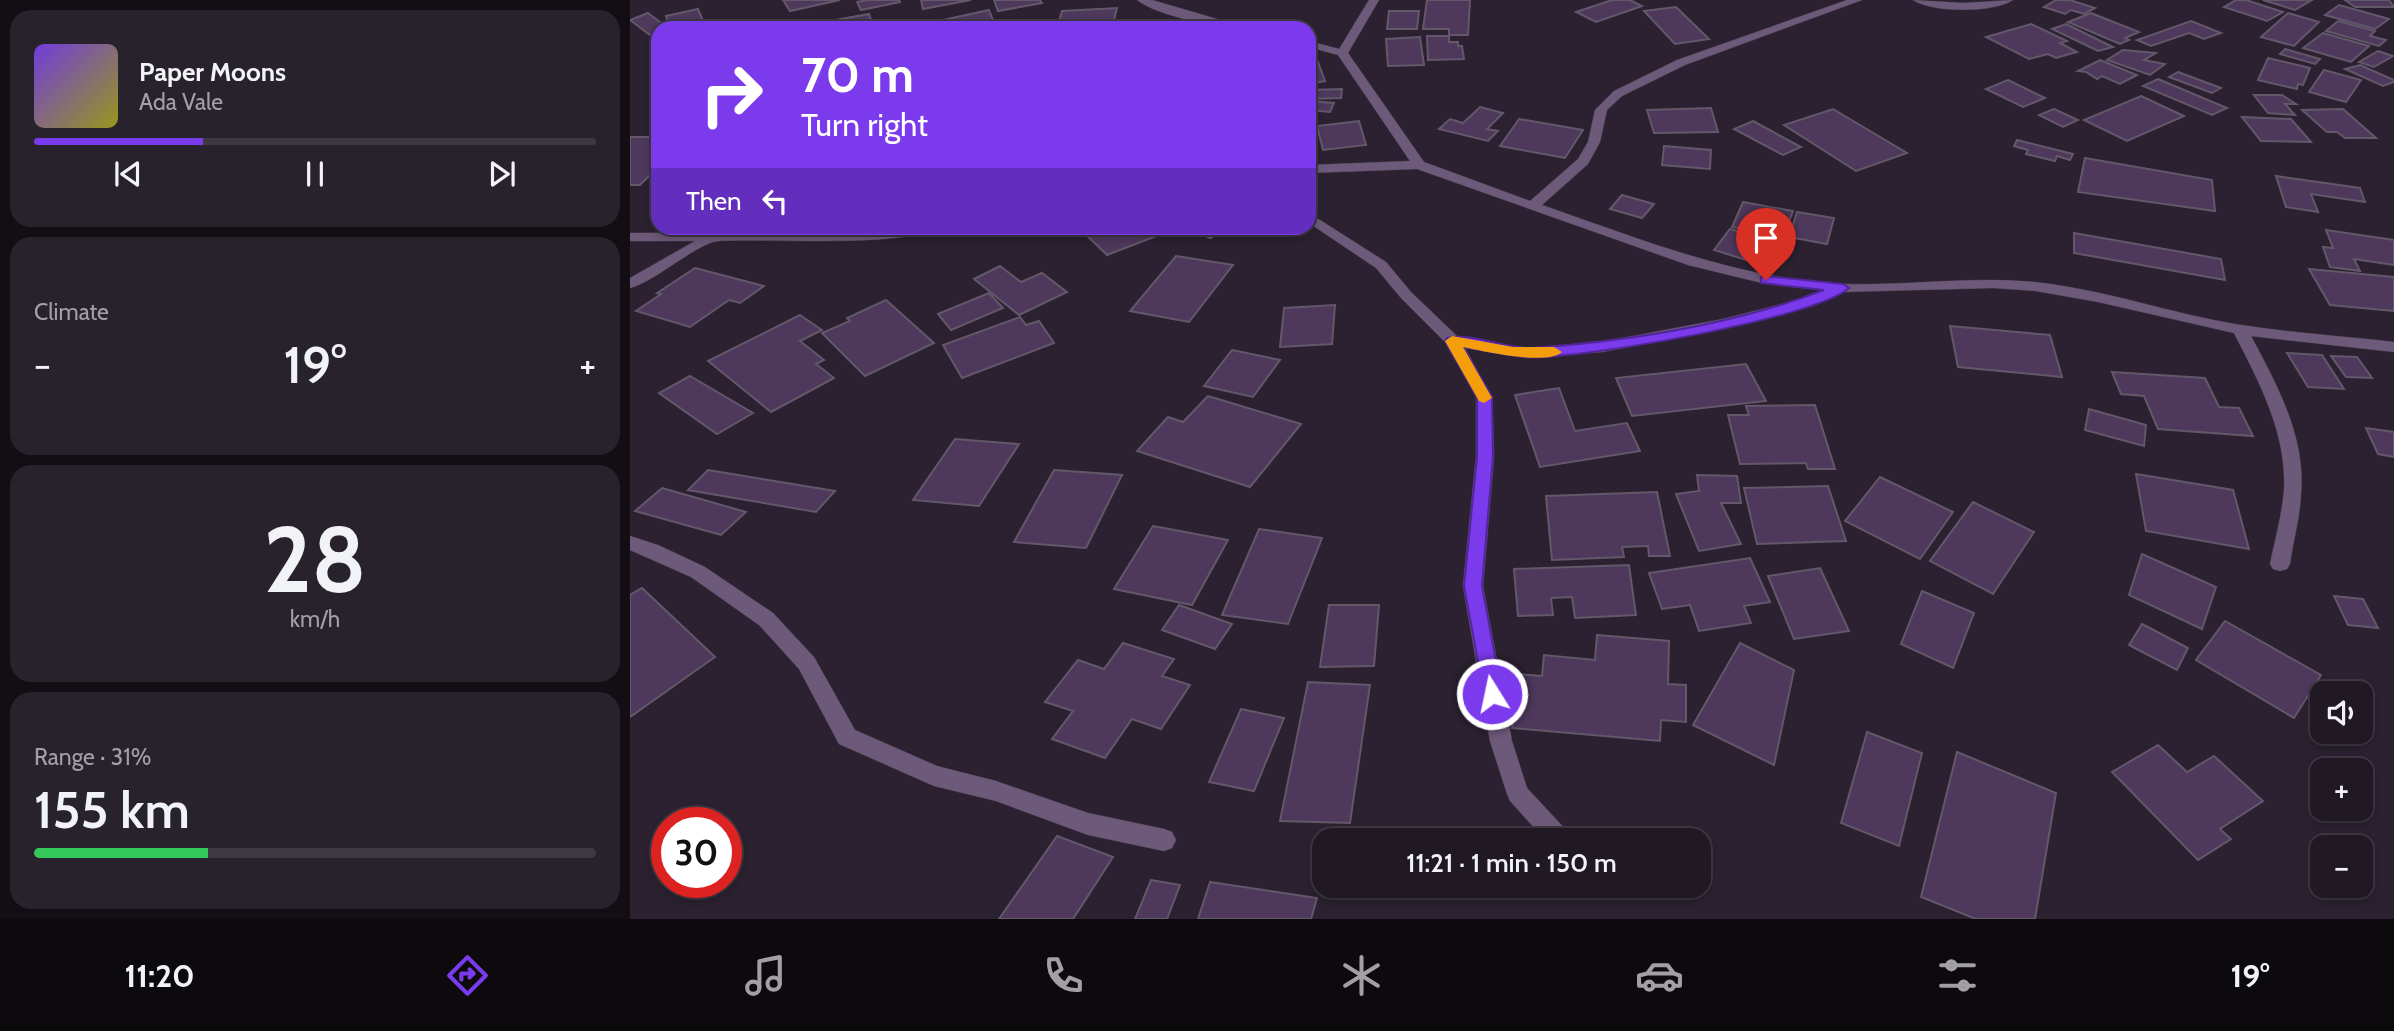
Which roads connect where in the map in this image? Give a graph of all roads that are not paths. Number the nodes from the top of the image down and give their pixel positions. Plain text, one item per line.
1 (1142, 0) edge
2 (1374, 0) edge
3 (1857, 0) edge
4 (1918, 0) edge
5 (2008, 0) edge
6 (1215, 21) edge
7 (1316, 46) edge
8 (1342, 53) junction
9 (1419, 165) junction
10 (1316, 169) edge
11 (1532, 206) junction
12 (1316, 221) edge
13 (884, 235) edge
14 (630, 237) edge
15 (712, 237) junction
16 (630, 284) edge
17 (1843, 288) junction
18 (2240, 330) junction
19 (1452, 341) junction
20 (2394, 347) edge
21 (630, 543) edge
22 (2280, 564) dead end
23 (1549, 828) edge
24 (1164, 839) dead end

1 - 6 street
2 - 8 street
3 - 11 street
4 - 5 street
7 - 8 street
8 - 9 street
9 - 10 street
9 - 11 street
11 - 17 street
12 - 19 street
13 - 15 street
14 - 15 street
15 - 16 street
17 - 18 street
17 - 19 street
18 - 20 street
18 - 22 street
19 - 23 street
21 - 24 street

